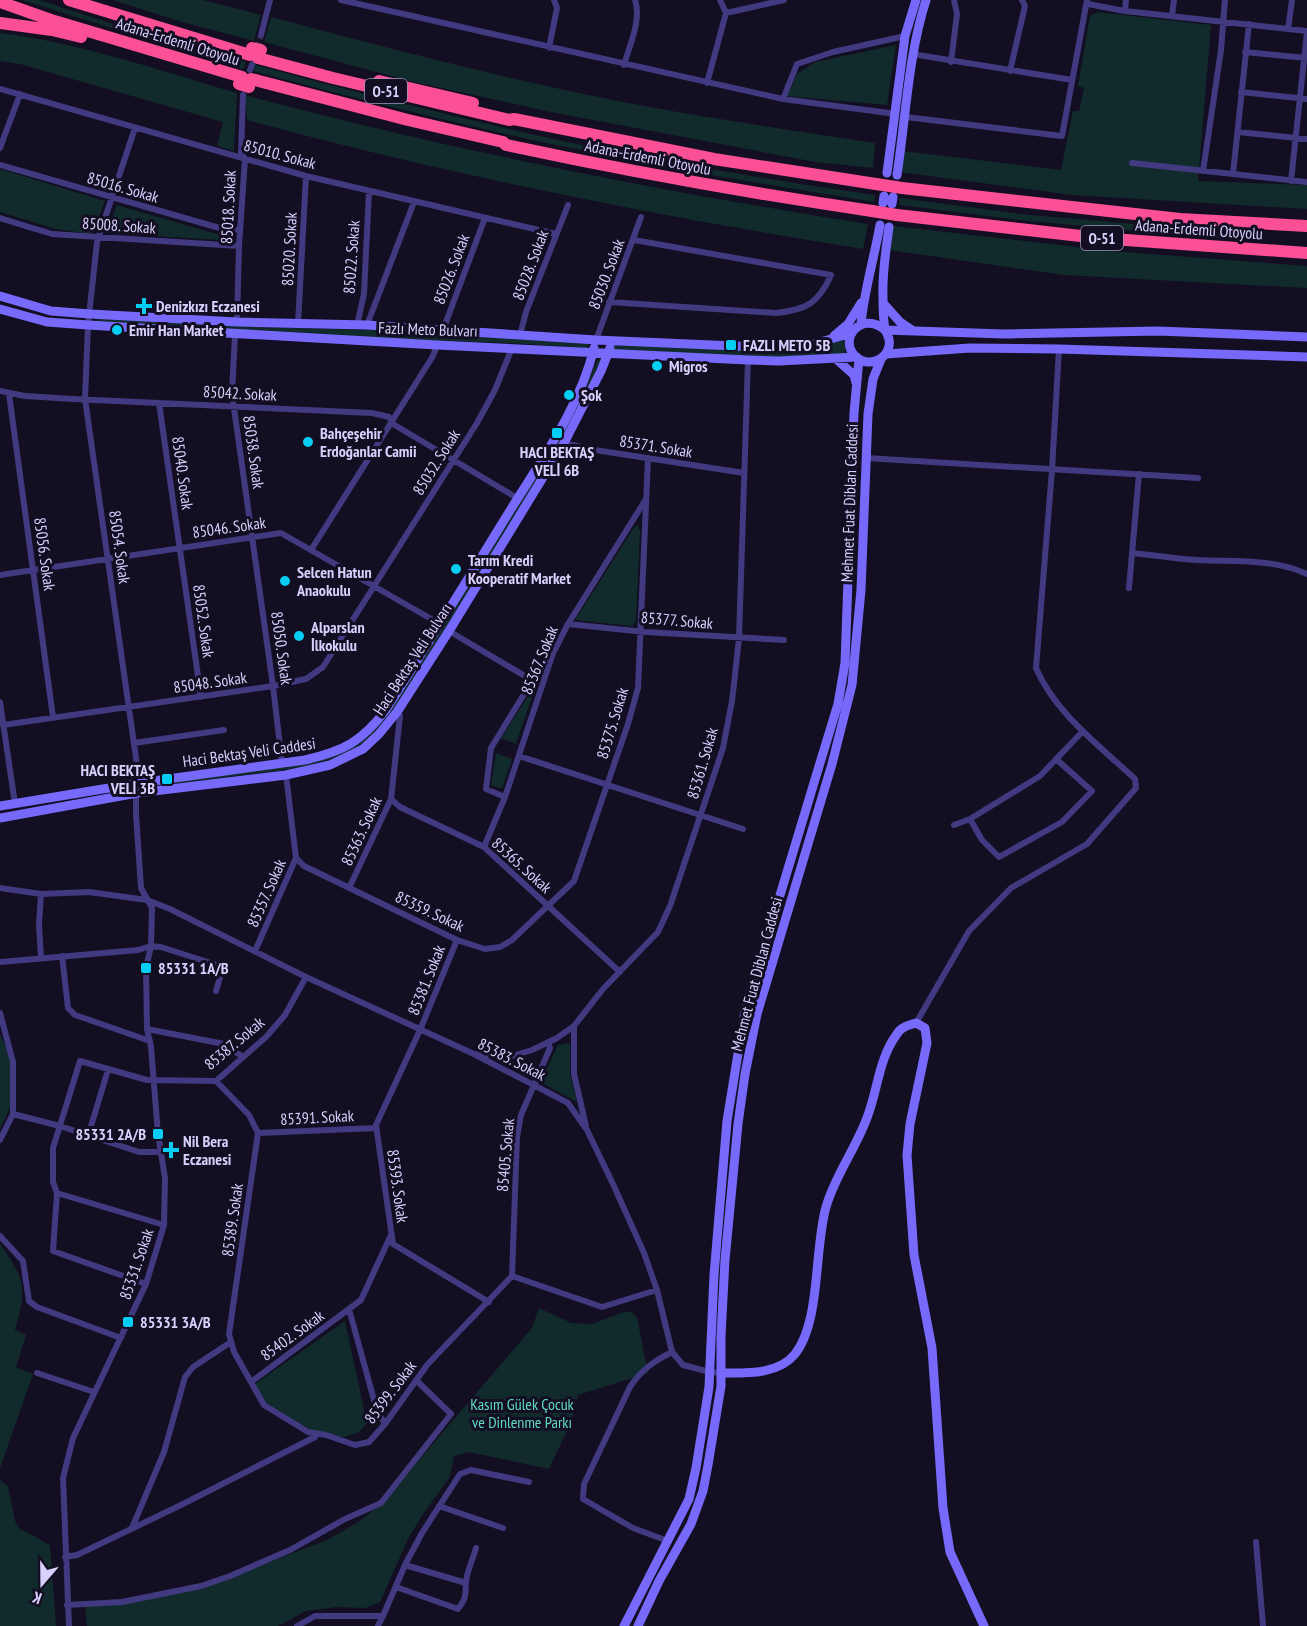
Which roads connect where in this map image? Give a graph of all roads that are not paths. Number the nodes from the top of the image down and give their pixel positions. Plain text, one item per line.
1 (69, 0) edge
2 (94, 0) edge
3 (270, 0) edge
4 (341, 0) edge
5 (554, 0) edge
6 (635, 0) edge
7 (720, 0) edge
8 (784, 0) edge
9 (916, 0) edge
10 (927, 0) edge
11 (954, 0) edge
12 (1022, 0) edge
13 (1126, 0) edge
14 (1174, 0) edge
15 (1225, 0) edge
16 (1292, 0) edge
17 (772, 1) edge
18 (0, 2) edge
19 (1088, 2) edge
20 (1125, 11) junction
21 (726, 13) junction
22 (1172, 16) junction
23 (1223, 20) junction
24 (0, 23) edge
25 (1249, 24) junction
26 (1288, 29) junction
27 (1307, 32) edge
28 (261, 35) tunnel mouth
29 (904, 36) junction
30 (549, 48) junction
31 (1245, 52) junction
32 (912, 54) junction
33 (1306, 58) edge
34 (951, 62) junction
35 (624, 65) junction
36 (250, 70) junction
37 (1010, 71) junction
38 (1072, 81) junction
39 (707, 83) junction
40 (0, 88) edge
41 (1241, 92) junction
42 (20, 94) junction
43 (1304, 98) edge
44 (783, 99) junction
45 (896, 114) junction
46 (906, 117) junction
47 (135, 128) junction
48 (1238, 132) junction
49 (1296, 138) junction
50 (1307, 139) edge
51 (0, 148) edge
52 (244, 159) junction
53 (1131, 163) dead end
54 (0, 165) edge
55 (1203, 171) junction
56 (1233, 174) junction
57 (306, 176) junction
58 (1291, 181) junction
59 (1307, 182) edge
60 (369, 191) junction
61 (112, 198) junction
62 (892, 200) junction
63 (414, 202) junction
64 (568, 205) dead end
65 (641, 217) dead end
66 (0, 218) edge
67 (485, 218) junction
68 (1307, 226) edge
69 (240, 230) junction
70 (556, 234) junction
71 (99, 237) junction
72 (634, 240) junction
73 (239, 246) junction
74 (1307, 253) edge
75 (0, 296) edge
76 (863, 298) junction
77 (609, 302) junction
78 (884, 303) junction
79 (0, 309) edge
80 (90, 314) junction
81 (237, 322) junction
82 (298, 324) junction
83 (861, 324) junction
84 (88, 325) junction
85 (357, 325) junction
86 (367, 325) junction
87 (443, 330) junction
88 (885, 330) junction
89 (914, 331) junction
90 (852, 333) junction
91 (235, 334) junction
92 (520, 335) junction
93 (1307, 337) edge
94 (831, 339) junction
95 (596, 340) junction
96 (612, 340) junction
97 (437, 345) junction
98 (512, 348) junction
99 (1059, 349) junction
100 (593, 352) junction
101 (609, 353) junction
102 (883, 356) junction
103 (1307, 357) edge
104 (835, 358) junction
105 (858, 358) junction
106 (748, 360) junction
107 (857, 385) junction
108 (0, 391) edge
109 (9, 394) junction
110 (85, 399) junction
111 (159, 403) junction
112 (234, 406) junction
113 (391, 421) junction
114 (564, 443) junction
115 (648, 458) junction
116 (866, 458) junction
117 (453, 460) junction
118 (1052, 470) junction
119 (744, 473) junction
120 (1139, 474) junction
121 (1198, 478) dead end
122 (647, 497) junction
123 (517, 498) junction
124 (252, 537) junction
125 (181, 548) junction
126 (311, 550) junction
127 (1132, 553) junction
128 (108, 559) junction
129 (34, 570) junction
130 (1307, 574) edge
131 (0, 575) edge
132 (375, 586) junction
133 (1129, 588) dead end
134 (440, 624) junction
135 (568, 624) junction
136 (449, 631) junction
137 (641, 631) junction
138 (739, 639) junction
139 (784, 640) dead end
140 (553, 653) junction
141 (532, 681) junction
142 (541, 685) junction
143 (273, 686) junction
144 (201, 697) junction
145 (0, 702) edge
146 (129, 707) junction
147 (397, 712) junction
148 (53, 717) junction
149 (3, 725) junction
150 (224, 730) dead end
151 (1083, 731) junction
152 (134, 743) junction
153 (519, 756) junction
154 (1056, 759) junction
155 (282, 763) junction
156 (286, 775) junction
157 (139, 783) junction
158 (607, 784) junction
159 (137, 793) junction
160 (505, 797) junction
161 (391, 799) junction
162 (15, 804) junction
163 (0, 806) edge
164 (700, 816) junction
165 (0, 819) edge
166 (970, 819) junction
167 (954, 825) dead end
168 (743, 829) dead end
169 (484, 847) junction
170 (296, 858) junction
171 (0, 888) edge
172 (349, 888) junction
173 (41, 894) junction
174 (147, 900) junction
175 (547, 905) junction
176 (457, 940) junction
177 (151, 946) junction
178 (255, 951) junction
179 (62, 956) junction
180 (41, 958) junction
181 (0, 962) edge
182 (620, 972) junction
183 (306, 977) junction
184 (216, 991) dead end
185 (0, 1012) edge
186 (916, 1023) junction
187 (574, 1026) junction
188 (147, 1029) junction
189 (420, 1030) junction
190 (150, 1041) junction
191 (548, 1042) junction
192 (474, 1054) junction
193 (243, 1057) junction
194 (108, 1070) junction
195 (216, 1080) junction
196 (153, 1081) junction
197 (534, 1085) junction
198 (13, 1114) junction
199 (60, 1126) junction
200 (376, 1128) junction
201 (586, 1130) junction
202 (258, 1133) junction
203 (88, 1136) junction
204 (0, 1140) edge
205 (161, 1152) junction
206 (57, 1193) junction
207 (164, 1225) junction
208 (391, 1234) junction
209 (0, 1236) edge
210 (512, 1276) junction
211 (146, 1284) junction
212 (657, 1290) junction
213 (489, 1302) junction
214 (349, 1309) junction
215 (121, 1338) junction
216 (231, 1342) junction
217 (672, 1352) junction
218 (710, 1372) junction
219 (722, 1373) junction
220 (38, 1374) dead end
221 (416, 1380) junction
222 (250, 1382) junction
223 (94, 1392) junction
224 (385, 1424) junction
225 (315, 1433) junction
226 (529, 1482) dead end
227 (439, 1506) junction
228 (132, 1528) junction
229 (503, 1528) dead end
230 (668, 1541) junction
231 (1256, 1542) dead end
232 (476, 1548) dead end
233 (65, 1557) junction
234 (405, 1565) junction
235 (466, 1583) junction
236 (396, 1587) junction
237 (67, 1605) junction
238 (383, 1616) junction
239 (69, 1626) edge
240 (297, 1626) edge
241 (378, 1626) edge
242 (624, 1626) edge
243 (638, 1626) edge
244 (984, 1626) edge
245 (1263, 1626) edge

1 - 36 highway, Adana-Erdemli Otoyolu / O-51
2 - 36 highway
3 - 28 street
4 - 30 street
5 - 30 street
6 - 35 street
7 - 21 street
8 - 17 street
9 - 29 main road
10 - 32 main road
11 - 34 street
12 - 37 street
13 - 20 street
14 - 22 street
15 - 23 street
16 - 26 street
17 - 21 street
18 - 36 highway, Adana-Erdemli Otoyolu / O-51
19 - 20 street
19 - 38 street
20 - 22 street
21 - 39 street
22 - 23 street
23 - 25 street
23 - 55 street
24 - 36 highway
25 - 26 street
25 - 31 street
26 - 27 street
27 - 33 street
29 - 44 street
29 - 45 main road
30 - 35 street
31 - 33 street
31 - 41 street
32 - 34 street
32 - 46 main road
33 - 43 street
34 - 37 street
35 - 39 street
36 - 52 street, 85018. Sokak
36 - 62 highway, Adana-Erdemli Otoyolu / O-51, bridge
36 - 62 highway, Adana-Erdemli Otoyolu / O-51, bridge
37 - 38 street
38 - 46 street
39 - 44 street
40 - 42 street, 85010. Sokak
41 - 43 street
41 - 48 street
42 - 47 street, 85010. Sokak
42 - 51 street
43 - 49 street
44 - 45 street
45 - 46 main road
47 - 52 street, 85010. Sokak
47 - 61 street, 85054. Sokak
48 - 49 street
48 - 56 street
49 - 50 street
49 - 58 street
52 - 57 street, 85010. Sokak
52 - 69 street, 85018. Sokak
53 - 55 street
54 - 61 street, 85016. Sokak
55 - 56 street
56 - 58 street
57 - 60 street, 85010. Sokak
57 - 82 street, 85020. Sokak
58 - 59 street
60 - 63 street, 85010. Sokak
60 - 85 street, 85022. Sokak
61 - 69 street, 85016. Sokak
61 - 71 street, 85054. Sokak
62 - 68 highway, Adana-Erdemli Otoyolu / O-51
62 - 74 highway, Adana-Erdemli Otoyolu / O-51
63 - 67 street, 85010. Sokak
63 - 86 street
64 - 70 street, 85028. Sokak
65 - 72 street, 85030. Sokak
66 - 71 street, 85008. Sokak
67 - 70 street, 85010. Sokak
67 - 87 street, 85026. Sokak
69 - 73 street, 85018. Sokak
70 - 92 street, 85028. Sokak
71 - 73 street, 85008. Sokak
71 - 80 street, 85054. Sokak
72 - 77 street, 85030. Sokak
72 - 77 street
73 - 81 street, 85018. Sokak
75 - 80 main road, Fazlı Meto Bulvarı
76 - 78 main road
76 - 83 main road
76 - 94 main road
77 - 95 street, 85030. Sokak
78 - 88 main road
78 - 89 main road
79 - 84 main road, Fazlı Meto Bulvarı
80 - 81 main road, Fazlı Meto Bulvarı
80 - 84 street, 85054. Sokak
81 - 82 main road, Fazlı Meto Bulvarı
82 - 85 main road, Fazlı Meto Bulvarı
83 - 88 main road
83 - 90 main road
84 - 91 main road, Fazlı Meto Bulvarı
84 - 110 street, 85054. Sokak
85 - 86 main road, Fazlı Meto Bulvarı
86 - 87 main road, Fazlı Meto Bulvarı
87 - 92 main road, Fazlı Meto Bulvarı
88 - 89 main road
88 - 102 main road
89 - 93 main road
90 - 94 main road, Fazlı Meto Bulvarı
90 - 105 main road
91 - 97 main road, Fazlı Meto Bulvarı
91 - 112 street, 85038. Sokak
92 - 95 main road, Fazlı Meto Bulvarı
94 - 96 main road, Fazlı Meto Bulvarı
95 - 96 main road, Fazlı Meto Bulvarı
95 - 100 main road, Haci Bektaş Veli Bulvarı
96 - 101 main road
97 - 98 main road, Fazlı Meto Bulvarı
97 - 113 street
98 - 100 main road, Fazlı Meto Bulvarı
98 - 117 street, 85032. Sokak
99 - 102 main road
99 - 103 main road
99 - 118 street
100 - 101 main road, Fazlı Meto Bulvarı
100 - 123 main road, Haci Bektaş Veli Bulvarı
101 - 106 main road, Fazlı Meto Bulvarı
101 - 114 main road, Haci Bektaş Veli Bulvarı
102 - 105 main road
102 - 116 main road, Mehmet Fuat Diblan Caddesi
104 - 105 main road, Fazlı Meto Bulvarı
104 - 106 main road, Fazlı Meto Bulvarı
104 - 107 main road
105 - 107 main road, Mehmet Fuat Diblan Caddesi
106 - 119 street, 85361. Sokak
107 - 218 main road, Mehmet Fuat Diblan Caddesi
108 - 109 street, 85042. Sokak
109 - 110 street, 85042. Sokak
109 - 129 street, 85056. Sokak
110 - 111 street, 85042. Sokak
110 - 128 street, 85054. Sokak
111 - 112 street, 85042. Sokak
111 - 125 street, 85040. Sokak
112 - 113 street, 85042. Sokak
112 - 124 street, 85038. Sokak
113 - 117 street, 85042. Sokak
113 - 126 street
114 - 115 street, 85371. Sokak
114 - 136 main road, Haci Bektaş Veli Bulvarı
115 - 119 street, 85371. Sokak
115 - 122 street, 85375. Sokak
116 - 118 street
116 - 219 main road, Mehmet Fuat Diblan Caddesi
117 - 123 street, 85042. Sokak
117 - 132 street, 85032. Sokak
118 - 120 street
118 - 151 street
119 - 138 street, 85361. Sokak
120 - 121 street
120 - 127 street
122 - 135 street, 85367. Sokak
122 - 137 street, 85375. Sokak
123 - 134 main road, Haci Bektaş Veli Bulvarı
124 - 125 street, 85046. Sokak
124 - 126 street, 85046. Sokak
124 - 143 street, 85050. Sokak
125 - 128 street, 85046. Sokak
125 - 144 street, 85052. Sokak
126 - 132 street, 85046. Sokak
127 - 130 street
127 - 133 street
128 - 129 street, 85046. Sokak
128 - 146 street, 85054. Sokak
129 - 131 street, 85046. Sokak
129 - 148 street, 85056. Sokak
132 - 134 street, 85046. Sokak
132 - 143 street, 85048. Sokak
134 - 155 main road, Haci Bektaş Veli Caddesi
135 - 137 street, 85377. Sokak
135 - 140 street, 85367. Sokak
136 - 141 street
136 - 147 main road, Haci Bektaş Veli Bulvarı
137 - 138 street, 85377. Sokak
137 - 158 street, 85375. Sokak
138 - 139 street, 85377. Sokak
138 - 164 street, 85361. Sokak
140 - 141 street
140 - 142 street, 85367. Sokak
141 - 142 street
141 - 160 street
142 - 153 street, 85367. Sokak
143 - 144 street, 85048. Sokak
143 - 155 street, 85050. Sokak
144 - 146 street, 85048. Sokak
145 - 149 street
146 - 148 street, 85048. Sokak
146 - 152 street, 85054. Sokak
147 - 156 main road, Haci Bektaş Veli Bulvarı
147 - 161 street, 85363. Sokak
148 - 149 street, 85048. Sokak
149 - 162 street
150 - 152 street
151 - 154 street
151 - 186 street
152 - 157 street, 85054. Sokak
153 - 158 street
153 - 160 street, 85367. Sokak
154 - 166 street
154 - 166 street
155 - 157 main road, Haci Bektaş Veli Caddesi
156 - 159 main road, Haci Bektaş Veli Caddesi
156 - 170 street, 85357. Sokak
157 - 159 street, 85054. Sokak
157 - 162 main road, Haci Bektaş Veli Caddesi
158 - 164 street
158 - 175 street, 85375. Sokak
159 - 165 main road, Haci Bektaş Veli Caddesi
159 - 174 street, 85331. Sokak
160 - 169 street, 85367. Sokak
161 - 169 street, 85365. Sokak
161 - 172 street, 85363. Sokak
162 - 163 main road, Haci Bektaş Veli Caddesi
164 - 168 street
164 - 182 street, 85361. Sokak
166 - 167 street
169 - 175 street, 85365. Sokak
170 - 172 street, 85359. Sokak
170 - 178 street, 85357. Sokak
171 - 173 street, 85383. Sokak
172 - 176 street, 85359. Sokak
173 - 174 street, 85383. Sokak
173 - 180 street
174 - 177 street, 85331. Sokak
174 - 178 street, 85383. Sokak
175 - 176 street, 85359. Sokak
175 - 182 street, 85365. Sokak
176 - 189 street, 85381. Sokak
177 - 179 street
177 - 184 street
177 - 188 street, 85331. Sokak
178 - 183 street, 85383. Sokak
179 - 180 street
179 - 190 street
180 - 181 street
182 - 187 street, 85361. Sokak
183 - 189 street, 85383. Sokak
183 - 193 street, 85387. Sokak
185 - 198 street
186 - 219 main road
186 - 244 main road
187 - 191 street, 85361. Sokak
187 - 201 street
188 - 190 street, 85331. Sokak
188 - 193 street
189 - 192 street, 85383. Sokak
189 - 200 street, 85393. Sokak
190 - 196 street, 85331. Sokak
191 - 192 street, 85361. Sokak
191 - 197 street, 85405. Sokak
192 - 197 street, 85383. Sokak
193 - 195 street, 85387. Sokak
194 - 196 street, 85387. Sokak
194 - 199 street, 85387. Sokak
194 - 203 street
195 - 196 street, 85387. Sokak
195 - 202 street
196 - 205 street, 85331. Sokak
197 - 201 street, 85383. Sokak
197 - 210 street, 85405. Sokak
198 - 199 street
198 - 204 street
199 - 203 street
199 - 206 street
200 - 202 street, 85391. Sokak
200 - 208 street, 85393. Sokak
201 - 212 street, 85383. Sokak
202 - 216 street, 85389. Sokak
203 - 205 street
205 - 207 street, 85331. Sokak
206 - 207 street
206 - 211 street
207 - 211 street, 85331. Sokak
208 - 213 street, 85393. Sokak
208 - 214 street, 85402. Sokak
209 - 215 street
210 - 212 street
210 - 213 street, 85399. Sokak
211 - 215 street, 85331. Sokak
212 - 217 street, 85383. Sokak
213 - 221 street, 85399. Sokak
214 - 222 street, 85402. Sokak
214 - 224 street
215 - 223 street, 85331. Sokak
216 - 222 street, 85399. Sokak
216 - 228 street
217 - 218 street
217 - 230 street
218 - 219 street
218 - 230 main road, Mehmet Fuat Diblan Caddesi
219 - 243 main road, Mehmet Fuat Diblan Caddesi
220 - 223 street
221 - 224 street, 85399. Sokak
221 - 237 street
222 - 225 street, 85399. Sokak
223 - 233 street, 85331. Sokak
224 - 225 street, 85399. Sokak
225 - 228 street
226 - 227 street
227 - 229 street
227 - 234 street
228 - 233 street
230 - 242 main road, Mehmet Fuat Diblan Caddesi
231 - 245 street
232 - 235 street
233 - 237 street, 85331. Sokak
234 - 235 street
234 - 236 street
235 - 236 street
236 - 238 street
237 - 239 street, 85331. Sokak
238 - 240 street
238 - 241 street

